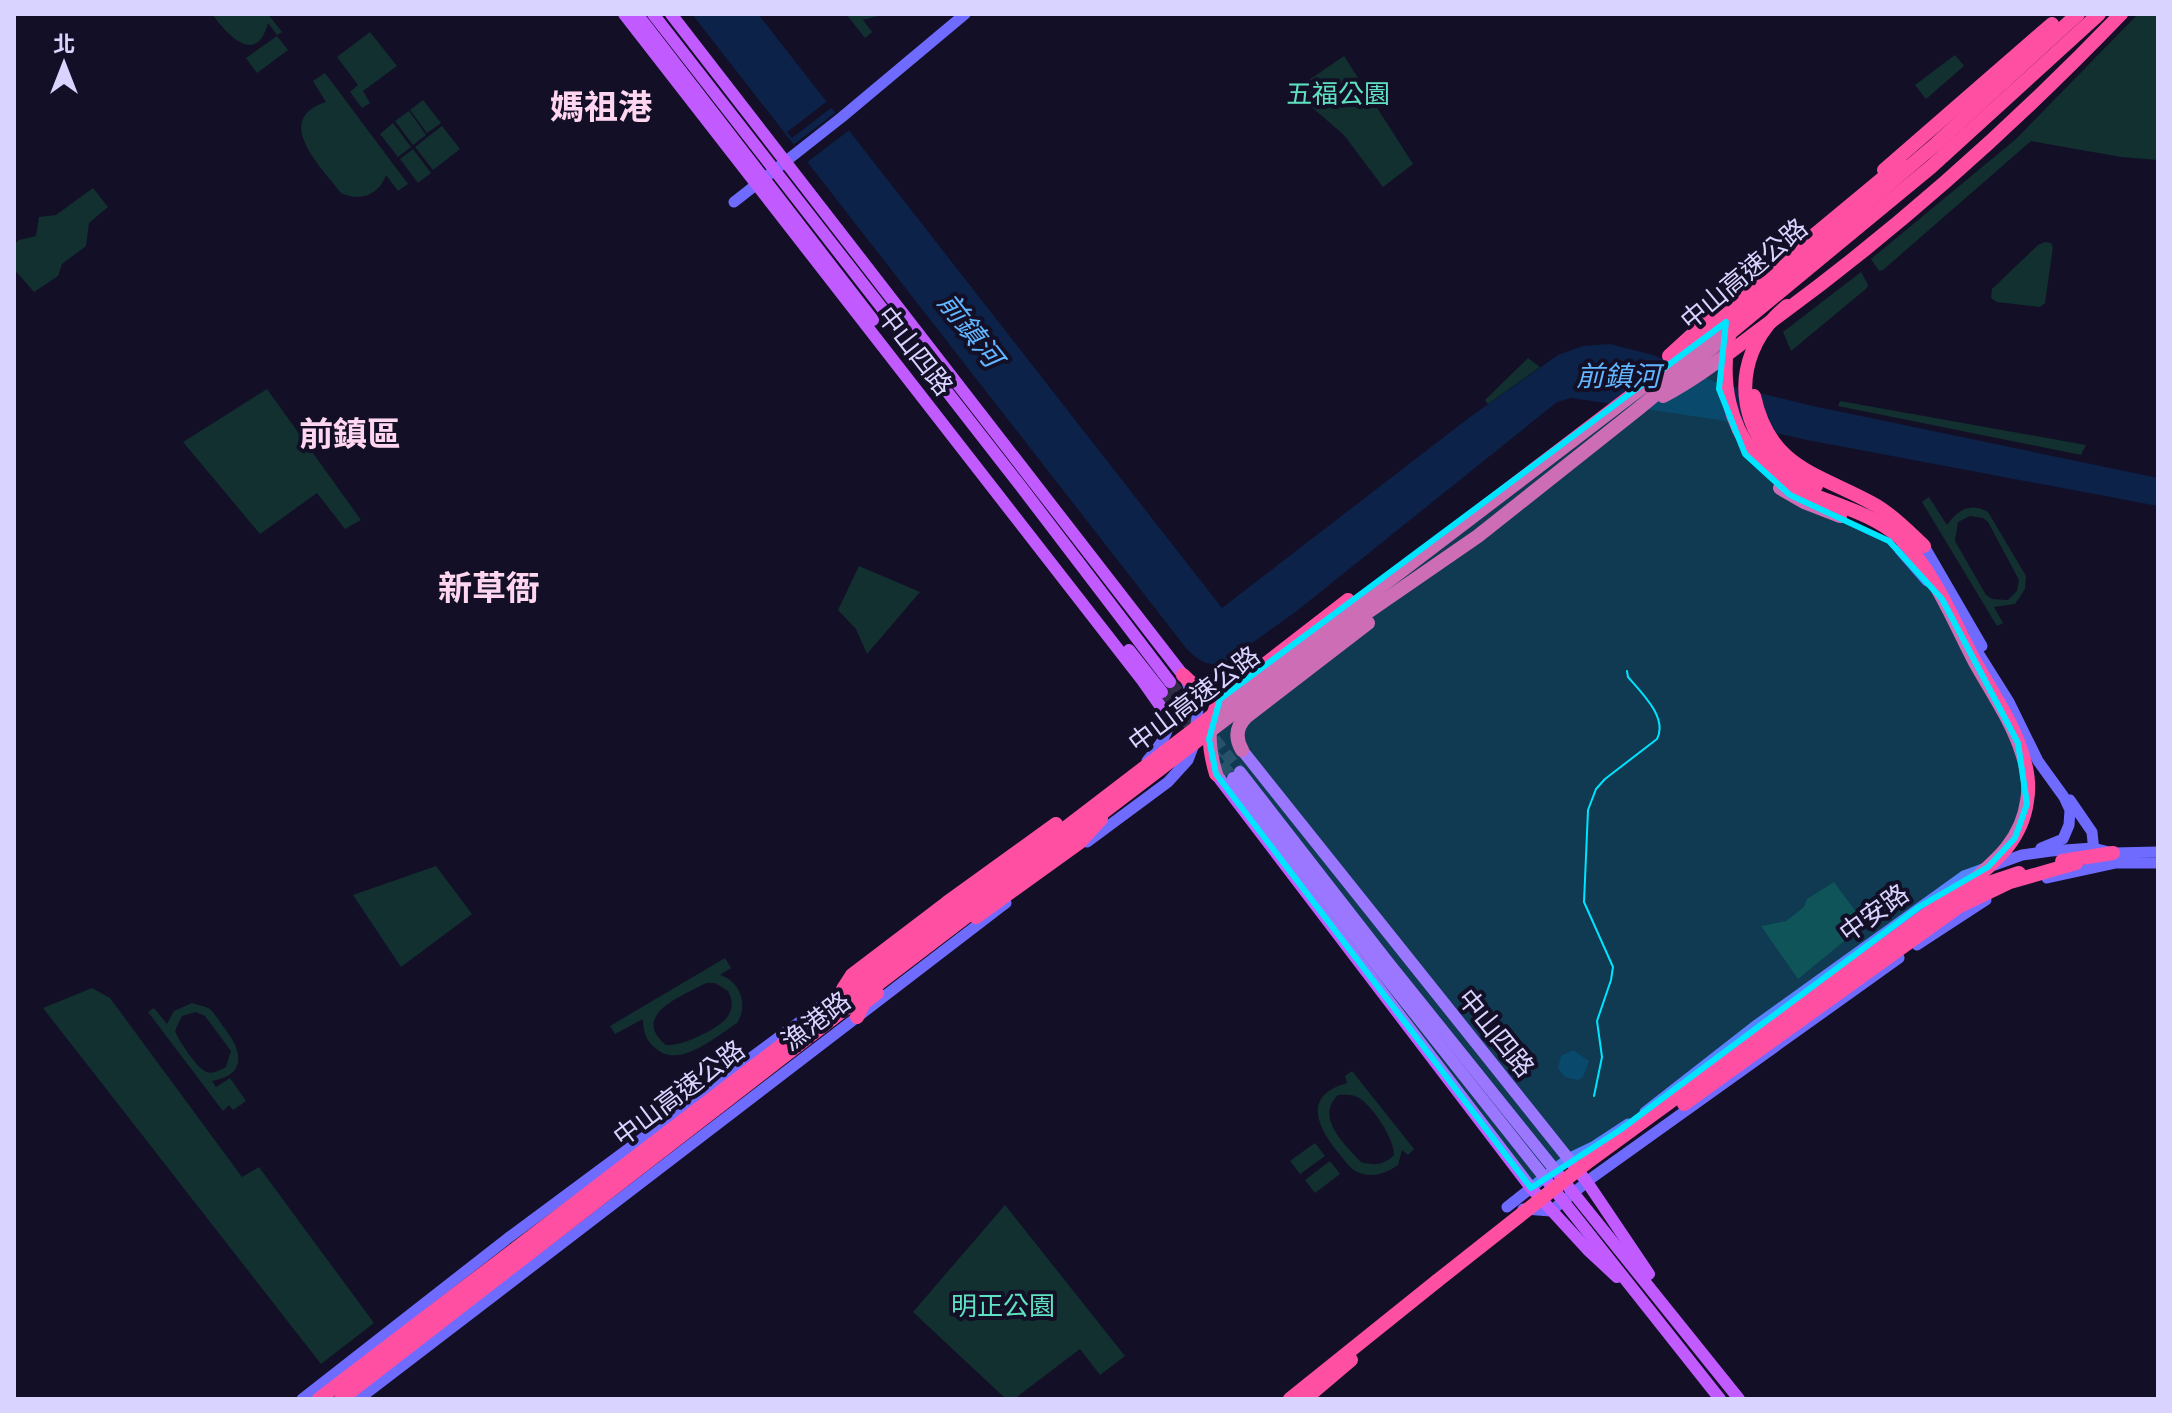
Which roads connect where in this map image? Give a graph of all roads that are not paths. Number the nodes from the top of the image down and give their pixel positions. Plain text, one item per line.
1 (624, 14) edge
2 (637, 14) edge
3 (653, 14) edge
4 (671, 14) edge
5 (965, 14) edge
6 (2078, 14) edge
7 (2099, 14) edge
8 (2113, 14) edge
9 (2121, 14) edge
10 (2057, 19) edge
11 (786, 161) junction
12 (765, 178) junction
13 (734, 202) dead end
14 (1743, 294) junction
15 (1779, 313) junction
16 (1632, 394) junction
17 (1638, 409) junction
18 (1458, 527) junction
19 (1478, 536) junction
20 (1924, 546) joint
21 (1900, 550) joint
22 (1345, 621) junction
23 (1172, 683) junction
24 (1229, 690) junction
25 (1168, 717) joint
26 (1242, 750) joint
27 (1216, 774) joint
28 (1109, 802) junction
29 (2158, 852) edge
30 (2022, 855) junction
31 (2115, 858) junction
32 (2094, 859) junction
33 (2158, 863) edge
34 (843, 989) junction
35 (857, 1017) junction
36 (1653, 1106) junction
37 (1665, 1126) junction
38 (1630, 1137) junction
39 (1568, 1159) junction
40 (1555, 1169) junction
41 (1544, 1177) junction
42 (1587, 1182) junction
43 (1531, 1188) junction
44 (1569, 1197) junction
45 (1551, 1211) junction
46 (1441, 1284) junction
47 (1642, 1300) junction
48 (1703, 1353) junction
49 (302, 1399) edge
50 (319, 1399) edge
51 (341, 1399) edge
52 (359, 1399) edge
53 (1290, 1399) edge
54 (1305, 1399) edge
55 (1720, 1399) edge
56 (1739, 1399) edge

1 - 12 main road, 中山四路
2 - 12 main road, 中山四路
3 - 12 main road, 中山四路
4 - 11 main road, 中山四路
5 - 11 street
6 - 16 highway, 中山高速公路, bridge
7 - 17 highway, 中山高速公路
8 - 15 highway
9 - 17 highway
10 - 14 highway, bridge
10 - 16 highway
11 - 12 street
11 - 23 main road, 中山四路
12 - 13 street
12 - 23 main road, 中山四路
12 - 25 main road, 中山四路
14 - 21 highway, bridge
14 - 38 highway, bridge
15 - 20 highway, bridge
15 - 38 highway, bridge
16 - 18 highway, 中山高速公路
17 - 19 highway, 中山高速公路
18 - 22 highway, 中山高速公路
18 - 24 highway
19 - 22 highway, 中山高速公路
19 - 26 highway
20 - 32 street
21 - 30 street
22 - 28 highway, 中山高速公路, bridge
23 - 24 highway
23 - 35 street, 漁港路
24 - 27 highway
25 - 34 street, 漁港路
26 - 39 main road, 中山四路
27 - 43 main road, 中山四路
28 - 34 highway, bridge
28 - 35 highway, bridge
28 - 50 highway, 中山高速公路, bridge
28 - 51 highway, 中山高速公路, bridge
29 - 31 street
30 - 32 street, 中安路
30 - 36 street, 中安路
31 - 32 highway
31 - 33 street
32 - 37 street, 中安路
32 - 38 highway, bridge
34 - 49 street, 漁港路
35 - 52 street, 漁港路
36 - 37 street, 中安路
36 - 39 street, 中安路
37 - 42 street, 中安路
38 - 46 highway
39 - 40 street, 中安路
39 - 42 main road, 中山四路
40 - 41 street, 中安路
40 - 41 main road, 中山四路
40 - 44 main road, 中山四路
41 - 43 street, 中安路
41 - 44 main road, 中山四路
42 - 44 street, 中安路
42 - 48 main road, 中山四路
43 - 45 main road, 中山四路
43 - 45 street, 中安路
44 - 45 street, 中安路
44 - 47 main road, 中山四路
44 - 48 main road, 中山四路
45 - 47 main road, 中山四路
46 - 53 highway
46 - 54 highway
47 - 55 main road, 中山四路
48 - 56 main road, 中山四路

